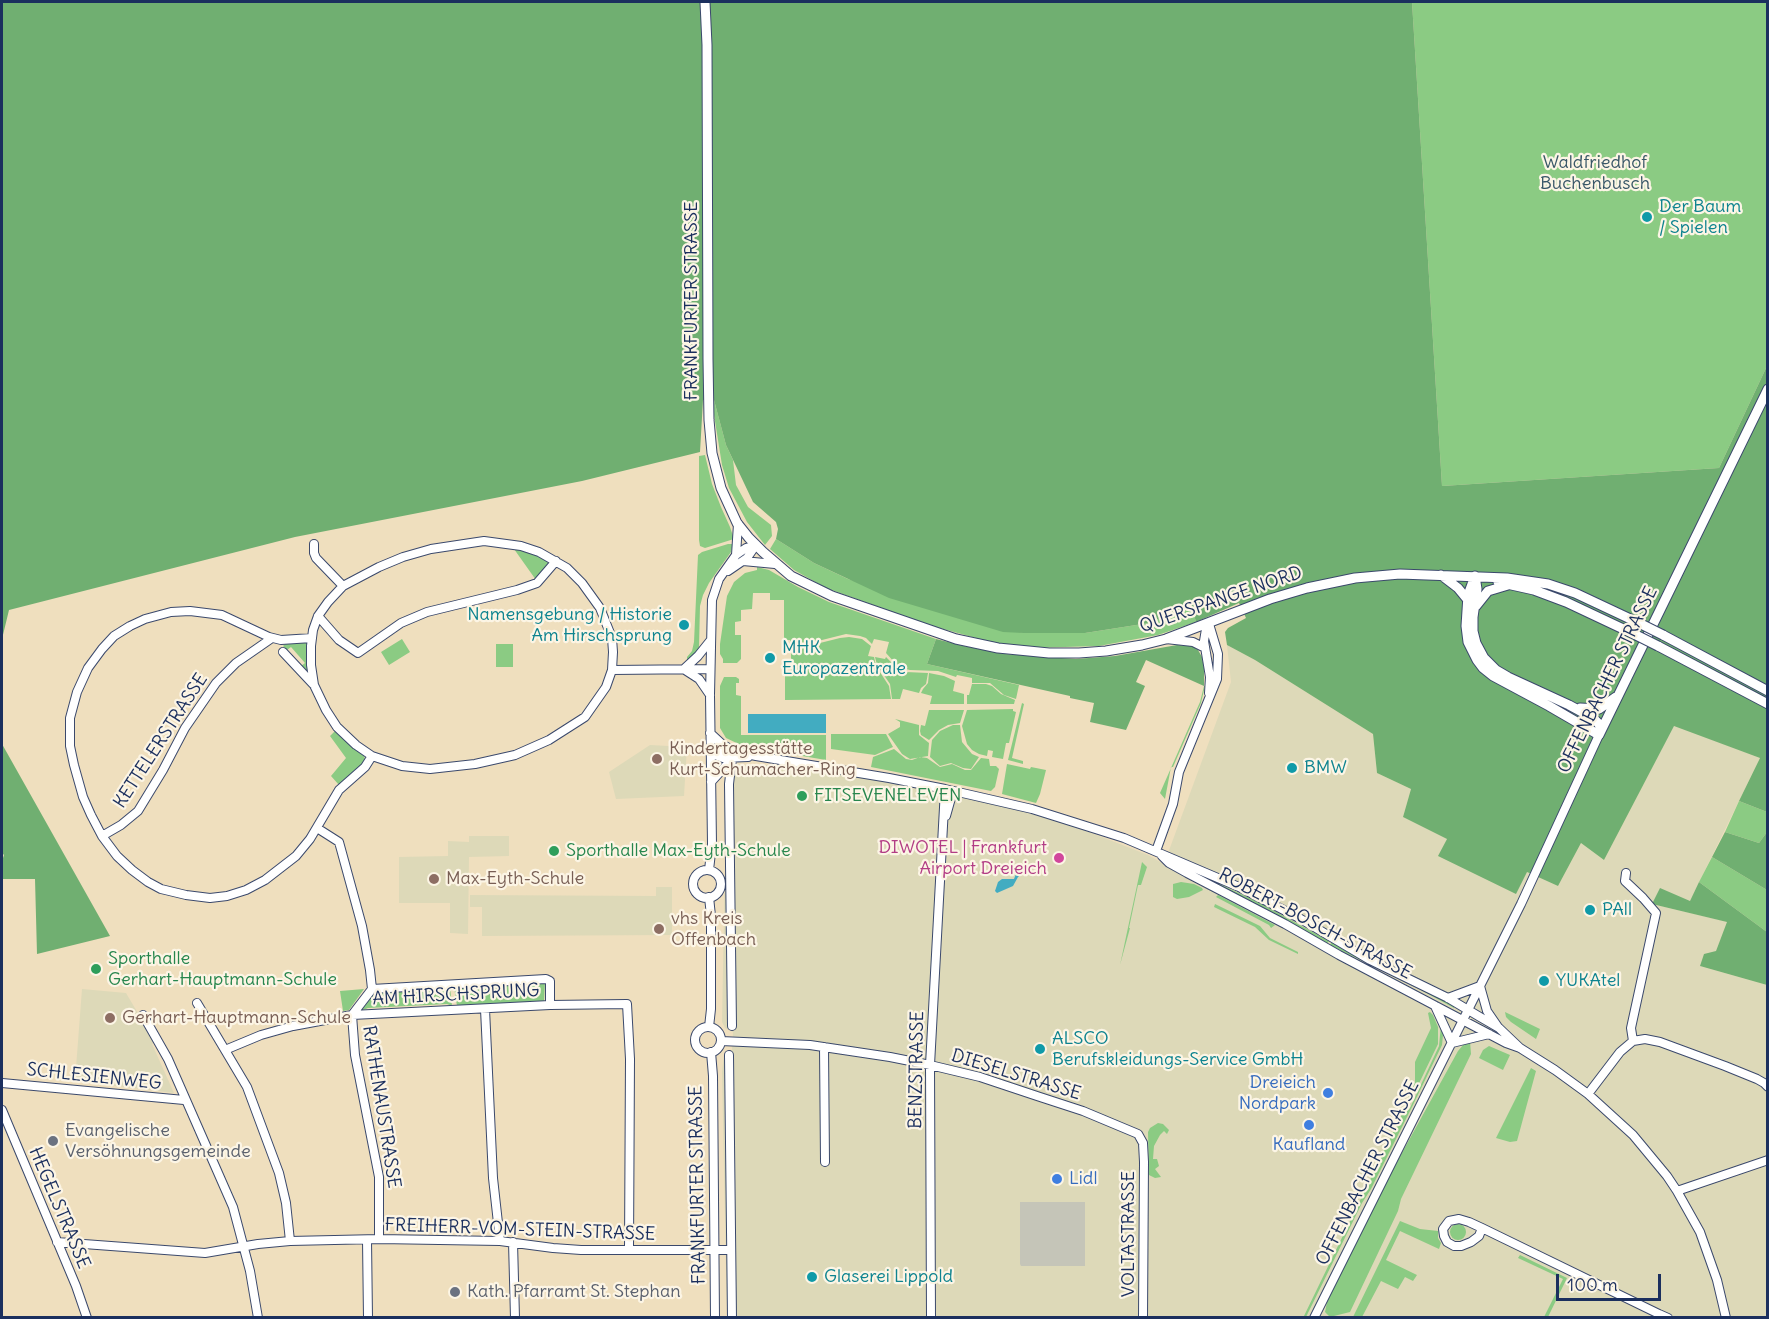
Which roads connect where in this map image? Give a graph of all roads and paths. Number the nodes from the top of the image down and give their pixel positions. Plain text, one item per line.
1 (707, 2) edge
2 (1767, 389) edge
3 (738, 523) junction
4 (314, 544) dead end
5 (756, 545) junction
6 (739, 558) junction
7 (556, 561) junction
8 (775, 564) junction
9 (1439, 574) junction
10 (1475, 576) junction
11 (1510, 584) junction
12 (343, 586) junction
13 (1467, 599) junction
14 (1475, 608) junction
15 (318, 616) junction
16 (1209, 624) junction
17 (272, 638) junction
18 (312, 638) junction
19 (1166, 639) junction
20 (710, 640) junction
21 (1205, 648) junction
22 (283, 652) dead end
23 (684, 669) junction
24 (710, 669) junction
25 (612, 670) junction
26 (314, 685) junction
27 (1767, 690) edge
28 (710, 695) junction
29 (1618, 696) junction
30 (1767, 704) edge
31 (1569, 705) junction
32 (1206, 706) junction
33 (710, 733) junction
34 (1599, 735) junction
35 (710, 753) junction
36 (734, 755) junction
37 (372, 756) junction
38 (711, 782) junction
39 (949, 790) junction
40 (317, 828) junction
41 (102, 836) junction
42 (1156, 851) junction
43 (709, 870) junction
44 (1626, 873) dead end
45 (709, 897) junction
46 (1480, 986) junction
47 (372, 989) junction
48 (1448, 998) junction
49 (197, 1004) dead end
50 (1434, 1004) junction
51 (550, 1005) junction
52 (485, 1009) junction
53 (1468, 1010) junction
54 (352, 1015) junction
55 (143, 1016) dead end
56 (1463, 1020) junction
57 (732, 1026) dead end
58 (709, 1027) junction
59 (1498, 1028) junction
60 (1489, 1034) junction
61 (721, 1041) junction
62 (1633, 1041) junction
63 (1452, 1043) junction
64 (824, 1047) junction
65 (1520, 1048) junction
66 (225, 1050) junction
67 (711, 1052) junction
68 (729, 1055) dead end
69 (930, 1065) junction
70 (2, 1083) edge
71 (1767, 1087) edge
72 (1588, 1094) junction
73 (184, 1100) junction
74 (2, 1110) edge
75 (1143, 1150) joint
76 (1767, 1160) edge
77 (825, 1162) dead end
78 (1677, 1191) junction
79 (1482, 1228) junction
80 (379, 1239) junction
81 (367, 1240) junction
82 (290, 1241) junction
83 (500, 1241) junction
84 (57, 1242) junction
85 (513, 1242) junction
86 (244, 1246) junction
87 (629, 1250) junction
88 (715, 1250) junction
89 (731, 1250) junction
90 (87, 1317) edge
91 (258, 1317) edge
92 (368, 1317) edge
93 (515, 1317) edge
94 (715, 1317) edge
95 (732, 1317) edge
96 (932, 1317) edge
97 (1143, 1317) edge
98 (1314, 1317) edge
99 (1668, 1317) edge
100 (1726, 1317) edge

1 - 3 main road, FRANKFURTER STRASSE
2 - 29 main road, OFFENBACHER STRASSE
3 - 5 main road, FRANKFURTER STRASSE
3 - 6 street
4 - 12 street
5 - 6 street
5 - 8 main road, QUERSPANGE NORD
6 - 8 street
6 - 20 street
7 - 12 street
7 - 15 street
7 - 25 street
8 - 19 main road, QUERSPANGE NORD
9 - 10 main road, QUERSPANGE NORD
9 - 13 main road
9 - 16 main road, QUERSPANGE NORD
10 - 11 main road
10 - 13 main road
10 - 14 main road
10 - 27 main road, QUERSPANGE NORD, bridge
11 - 14 main road
11 - 30 main road, bridge
12 - 15 street
13 - 34 main road
14 - 31 main road
15 - 18 street
16 - 19 main road, QUERSPANGE NORD
16 - 21 street
16 - 32 street
17 - 18 street
17 - 41 street, KETTELERSTRASSE
17 - 41 street
18 - 26 street
19 - 21 street
20 - 23 street
20 - 24 street
21 - 32 street
22 - 26 street
23 - 24 street
23 - 25 street
23 - 28 street
24 - 28 street
25 - 37 street
26 - 37 street
28 - 33 street
29 - 31 main road
29 - 34 main road, OFFENBACHER STRASSE
31 - 34 main road
32 - 42 street
33 - 35 street
33 - 36 street
34 - 46 street, OFFENBACHER STRASSE
35 - 36 street, ROBERT-BOSCH-STRASSE
35 - 38 street
36 - 38 street
36 - 39 street, ROBERT-BOSCH-STRASSE
36 - 57 street
37 - 40 street
38 - 43 street
39 - 42 street, ROBERT-BOSCH-STRASSE
39 - 69 street, BENZSTRASSE
40 - 41 street
40 - 47 street
42 - 48 street, ROBERT-BOSCH-STRASSE
42 - 50 street, ROBERT-BOSCH-STRASSE
43 - 45 street
43 - 45 street
44 - 62 street
45 - 58 street
46 - 48 street
46 - 53 street, OFFENBACHER STRASSE
46 - 59 street
47 - 51 street, AM HIRSCHSPRUNG
47 - 54 street
48 - 53 street, ROBERT-BOSCH-STRASSE
49 - 66 street
50 - 56 street, ROBERT-BOSCH-STRASSE
50 - 63 street
51 - 52 street, AM HIRSCHSPRUNG
51 - 87 street, AM HIRSCHSPRUNG
52 - 54 street, AM HIRSCHSPRUNG
52 - 83 street
53 - 56 street, OFFENBACHER STRASSE
53 - 59 street, ROBERT-BOSCH-STRASSE
54 - 66 street, AM HIRSCHSPRUNG
54 - 80 street, RATHENAUSTRASSE
55 - 73 street
56 - 60 street, ROBERT-BOSCH-STRASSE
56 - 63 street, OFFENBACHER STRASSE
58 - 61 street
58 - 67 street
59 - 65 street
60 - 63 street
60 - 65 street, ROBERT-BOSCH-STRASSE
61 - 64 street, DIESELSTRASSE
61 - 67 street
62 - 71 street
62 - 72 street
63 - 98 street, OFFENBACHER STRASSE
64 - 69 street, DIESELSTRASSE
64 - 77 street
65 - 72 street
66 - 82 street
67 - 88 street, FRANKFURTER STRASSE
68 - 89 street, FRANKFURTER STRASSE
69 - 75 street, DIESELSTRASSE
69 - 96 street, BENZSTRASSE
70 - 73 street, SCHLESIENWEG
72 - 78 street
73 - 86 street
74 - 84 street, HEGELSTRASSE
75 - 97 street, VOLTASTRASSE
76 - 78 street
78 - 100 street
79 - 79 street
79 - 99 street
80 - 81 street, FREIHERR-VOM-STEIN-STRASSE
80 - 83 street, FREIHERR-VOM-STEIN-STRASSE
81 - 82 street, FREIHERR-VOM-STEIN-STRASSE
81 - 92 street
82 - 86 street, FREIHERR-VOM-STEIN-STRASSE
83 - 85 street, FREIHERR-VOM-STEIN-STRASSE
84 - 86 street, FREIHERR-VOM-STEIN-STRASSE
84 - 90 street, HEGELSTRASSE
85 - 87 street, FREIHERR-VOM-STEIN-STRASSE
85 - 93 street
86 - 91 street
87 - 88 street, FREIHERR-VOM-STEIN-STRASSE
88 - 89 street, FREIHERR-VOM-STEIN-STRASSE
88 - 94 street, FRANKFURTER STRASSE
89 - 95 street, FRANKFURTER STRASSE

